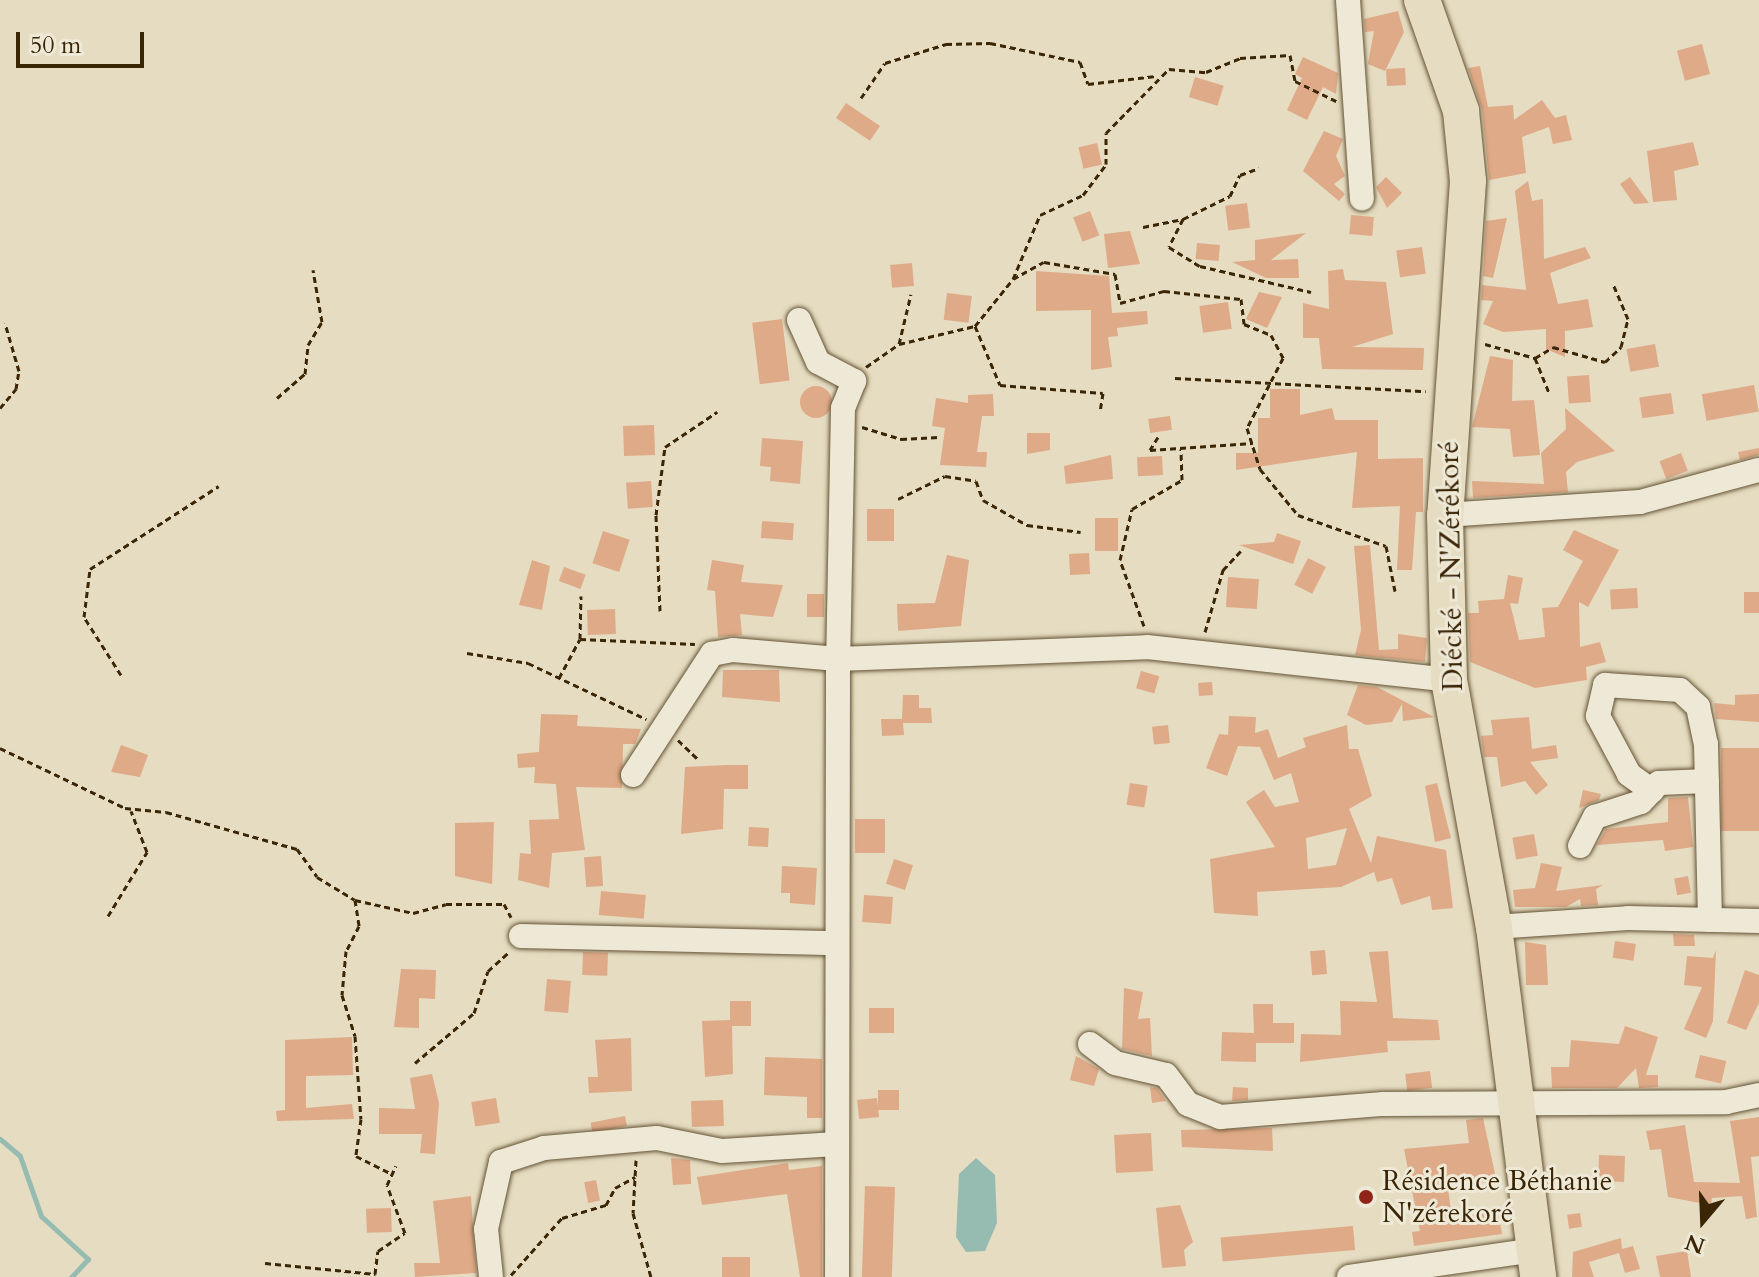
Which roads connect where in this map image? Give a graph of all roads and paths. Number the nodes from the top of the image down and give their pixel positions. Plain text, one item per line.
1 (1348, 0) edge
2 (1422, 0) edge
3 (1159, 75) junction
4 (861, 98) dead end
5 (1351, 105) junction
6 (1259, 168) dead end
7 (1362, 199) dead end
8 (1183, 219) junction
9 (1143, 227) dead end
10 (313, 270) dead end
11 (1013, 279) junction
12 (1613, 283) dead end
13 (1311, 292) dead end
14 (911, 294) dead end
15 (799, 320) dead end
16 (5, 323) dead end
17 (975, 326) junction
18 (1453, 338) junction
19 (899, 344) junction
20 (1535, 358) junction
21 (1175, 378) dead end
22 (1275, 378) junction
23 (854, 381) junction
24 (1450, 392) junction
25 (1549, 393) dead end
26 (277, 398) dead end
27 (0, 408) edge
28 (1100, 411) dead end
29 (717, 412) dead end
30 (843, 428) junction
31 (939, 437) dead end
32 (1158, 437) dead end
33 (1253, 443) junction
34 (1181, 449) junction
35 (1759, 470) edge
36 (219, 486) dead end
37 (898, 499) dead end
38 (1445, 515) junction
39 (1081, 532) dead end
40 (1241, 551) dead end
41 (1395, 591) dead end
42 (581, 596) dead end
43 (660, 611) dead end
44 (580, 639) junction
45 (1139, 647) junction
46 (1192, 652) junction
47 (467, 653) dead end
48 (712, 654) junction
49 (838, 659) junction
50 (121, 675) dead end
51 (559, 678) junction
52 (1449, 680) junction
53 (664, 727) junction
54 (0, 748) edge
55 (698, 759) dead end
56 (633, 775) dead end
57 (1707, 781) junction
58 (1652, 791) junction
59 (130, 809) junction
60 (1580, 846) dead end
61 (355, 900) junction
62 (108, 916) dead end
63 (1710, 920) junction
64 (1759, 921) edge
65 (1494, 927) junction
66 (521, 936) junction
67 (837, 943) junction
68 (1090, 1044) dead end
69 (415, 1063) dead end
70 (1759, 1095) edge
71 (1520, 1101) junction
72 (636, 1140) junction
73 (837, 1144) junction
74 (396, 1166) dead end
75 (392, 1174) junction
76 (635, 1177) junction
77 (265, 1263) dead end
78 (1536, 1264) edge
79 (491, 1277) edge
80 (507, 1277) edge
81 (651, 1277) edge
82 (837, 1277) edge
83 (1349, 1277) edge

1 - 5 street
2 - 18 highway, Diécké - N'Zérékoré
3 - 4 path
3 - 5 path
3 - 11 path
5 - 7 street
6 - 8 path
8 - 9 path
8 - 13 path
10 - 26 path
11 - 17 path
11 - 22 path
12 - 20 path
14 - 19 path
15 - 23 street
16 - 27 path
17 - 19 path
17 - 28 path
18 - 20 path
18 - 24 highway, Diécké - N'Zérékoré
19 - 23 path
20 - 25 path
21 - 22 path
22 - 24 path
22 - 33 path
23 - 30 street
24 - 38 highway, Diécké - N'Zérékoré
29 - 43 path
30 - 31 path
30 - 49 street
32 - 34 path
33 - 34 path
33 - 41 path
34 - 45 path
35 - 38 street
36 - 50 path
37 - 39 path
38 - 52 highway, Diécké - N'Zérékoré
40 - 46 path
42 - 44 path
44 - 48 path
44 - 51 path
45 - 46 street
45 - 49 street
46 - 52 street
47 - 51 path
48 - 49 street
48 - 53 street
49 - 67 street
51 - 53 path
52 - 65 highway, Diécké - N'Zérékoré
53 - 55 path
53 - 56 street
54 - 59 path
57 - 58 street
57 - 58 street
57 - 63 street
58 - 60 street
59 - 61 path
59 - 62 path
61 - 66 path
61 - 75 path
63 - 64 street
63 - 65 street
65 - 71 highway, Diécké - N'Zérékoré
66 - 67 street
66 - 69 path
67 - 73 street
68 - 71 street
70 - 71 street
71 - 78 highway, Diécké - N'Zérékoré
72 - 73 street
72 - 76 path
72 - 79 street
73 - 82 street
74 - 75 path
75 - 77 path
76 - 80 path
76 - 81 path
78 - 83 street

